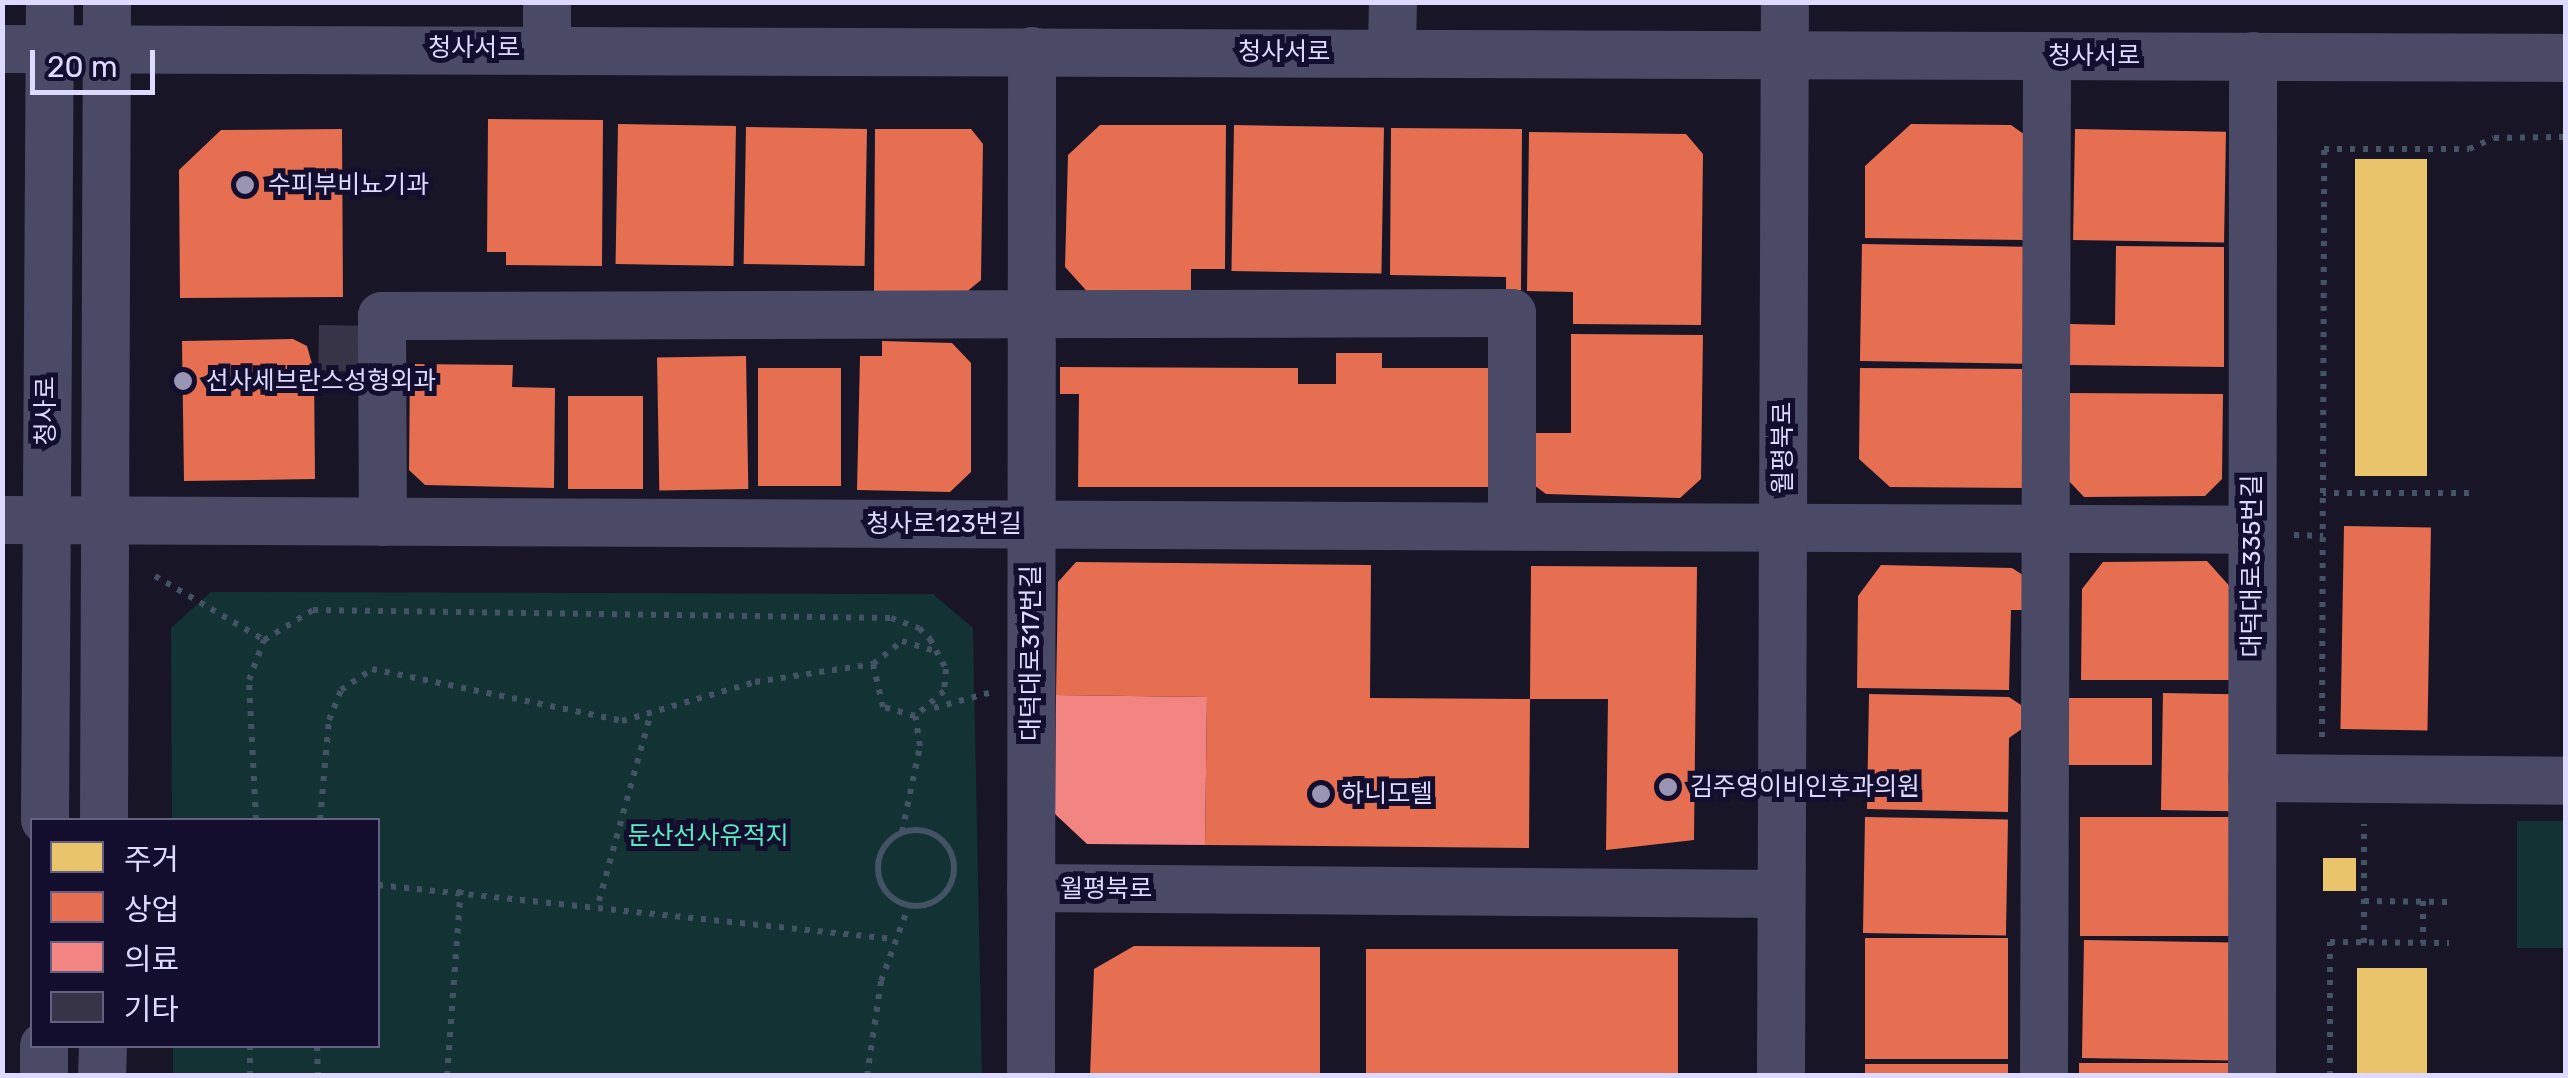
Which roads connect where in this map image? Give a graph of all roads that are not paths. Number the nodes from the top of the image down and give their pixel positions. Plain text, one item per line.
1 (1393, 2) edge
2 (1785, 2) edge
3 (547, 25) edge
4 (49, 26) edge
5 (107, 26) edge
6 (2, 48) edge
7 (1032, 51) junction
8 (1392, 52) junction
9 (1784, 54) junction
10 (2047, 56) junction
11 (2253, 56) junction
12 (2566, 58) edge
13 (1032, 314) junction
14 (24, 520) edge
15 (105, 520) junction
16 (383, 522) junction
17 (1032, 524) junction
18 (1512, 526) junction
19 (1783, 527) junction
20 (2046, 529) junction
21 (2272, 533) junction
22 (2252, 778) junction
23 (2566, 781) edge
24 (45, 818) edge
25 (104, 818) edge
26 (1031, 888) junction
27 (1781, 894) junction
28 (44, 1048) edge
29 (102, 1048) edge
30 (44, 1076) edge
31 (102, 1076) edge
32 (1031, 1076) edge
33 (1780, 1076) edge
34 (2044, 1076) edge
35 (2252, 1076) edge

1 - 8 street
2 - 9 street, 월평북로
3 - 5 street, 청사서로
3 - 7 street, 청사서로
4 - 5 street, 청사서로
4 - 6 street, 청사서로
4 - 14 street, 청사로
5 - 15 street
7 - 8 street, 청사서로
7 - 13 street, 대덕대로317번길
8 - 9 street, 청사서로
9 - 10 street, 청사서로
9 - 19 street, 월평북로
10 - 11 street, 청사서로
10 - 20 street
11 - 12 street, 청사서로
11 - 21 street, 대덕대로335번길
13 - 16 street
13 - 17 street, 대덕대로317번길
13 - 18 street
14 - 15 street, 청사로123번길
14 - 24 street, 청사로
15 - 16 street, 청사로123번길
15 - 25 street
16 - 17 street, 청사로123번길
17 - 18 street, 청사로123번길
17 - 26 street, 대덕대로317번길
18 - 19 street, 청사로123번길
19 - 20 street, 청사로123번길
19 - 27 street, 월평북로
20 - 21 street, 청사로123번길
20 - 34 street
21 - 22 street, 대덕대로335번길
22 - 23 street
22 - 35 street, 대덕대로335번길
26 - 27 street, 월평북로
26 - 32 street, 대덕대로317번길
27 - 33 street, 월평북로
28 - 30 street
29 - 31 street

